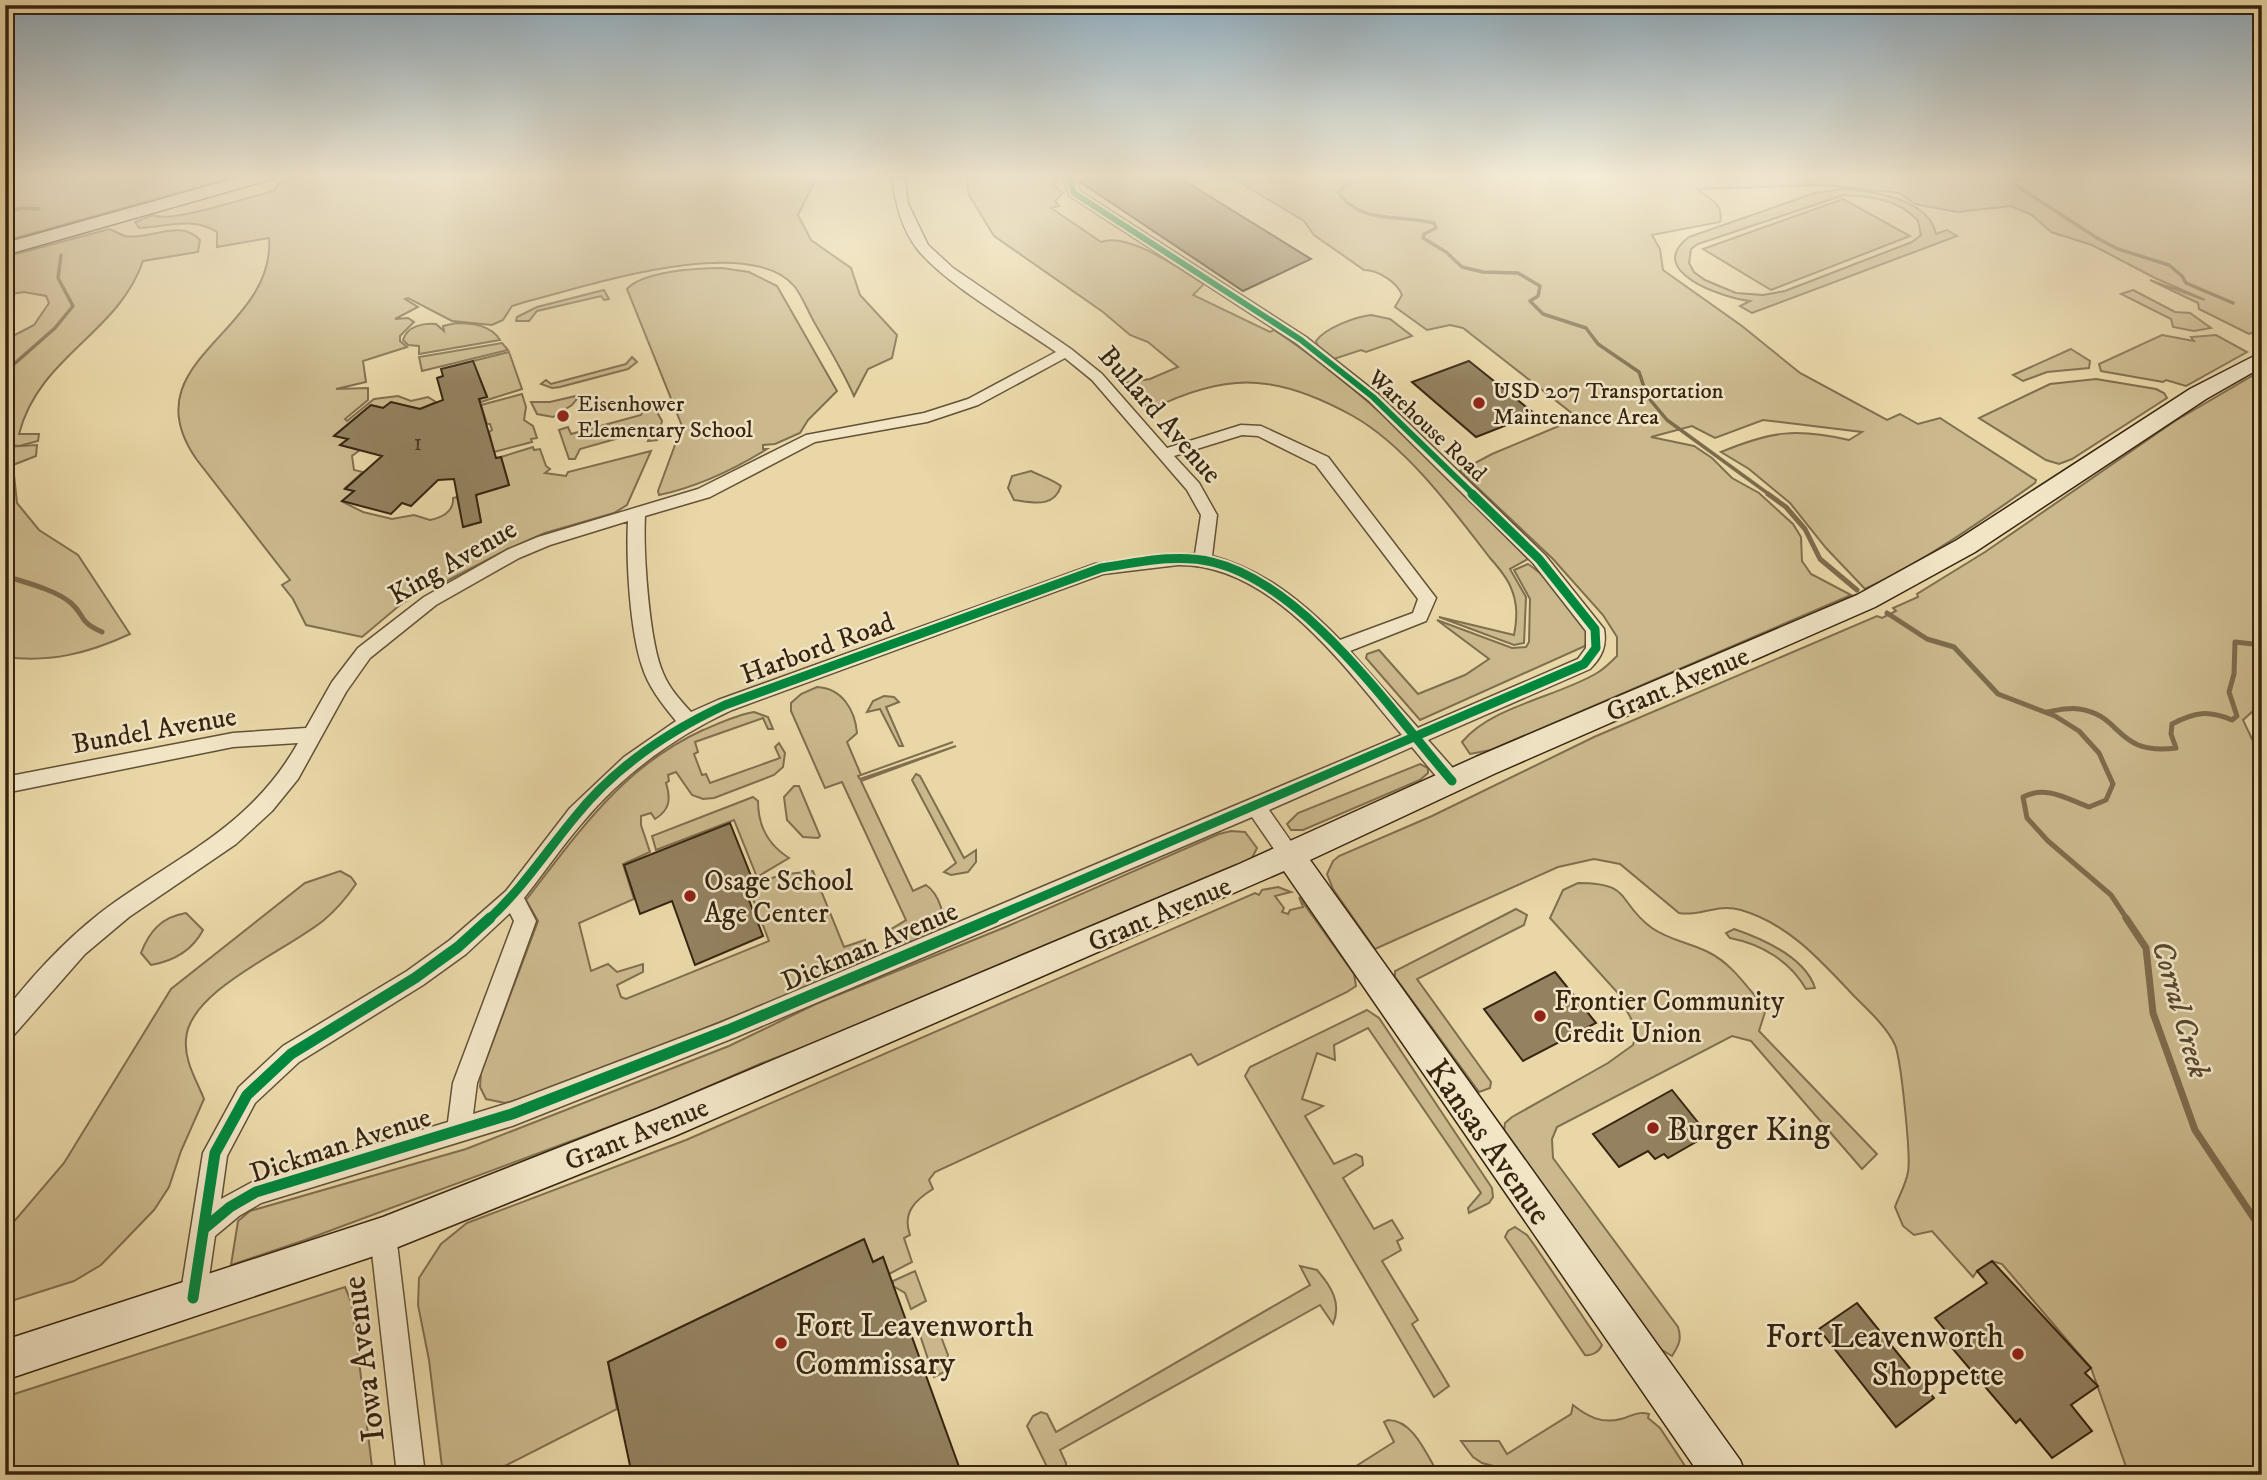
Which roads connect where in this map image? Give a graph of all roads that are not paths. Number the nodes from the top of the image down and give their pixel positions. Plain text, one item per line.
1 (22, 244) edge
2 (921, 244) edge
3 (1153, 244) edge
4 (5, 249) edge
5 (1066, 352) junction
6 (2262, 358) edge
7 (1163, 454) junction
8 (637, 514) junction
9 (1203, 560) junction
10 (1598, 642) joint
11 (1336, 649) junction
12 (688, 722) junction
13 (313, 735) junction
14 (1414, 738) junction
15 (1451, 781) junction
16 (5, 785) edge
17 (1256, 807) junction
18 (1290, 856) junction
19 (513, 897) junction
20 (13, 1008) edge
21 (5, 1030) edge
22 (459, 1130) junction
23 (206, 1227) junction
24 (383, 1235) junction
25 (193, 1298) junction
26 (5, 1360) edge
27 (411, 1475) edge
28 (1725, 1475) edge

1 - 4 main road
2 - 5 street, Bullard Avenue
3 - 10 street, Warehouse Road
5 - 7 street, Bullard Avenue
5 - 8 street, King Avenue
6 - 15 main road, Grant Avenue
7 - 9 street, Bullard Avenue
7 - 11 street
8 - 12 street
8 - 13 street, King Avenue
9 - 11 street
9 - 12 street, Harbord Road
10 - 14 street, Dickman Avenue
11 - 14 street
12 - 19 street, Harbord Road
13 - 16 street, Bundel Avenue
13 - 20 street, King Avenue
14 - 15 street
14 - 17 street, Dickman Avenue
15 - 18 main road, Grant Avenue
17 - 18 street, Kansas Avenue
17 - 22 street, Dickman Avenue
18 - 24 main road, Grant Avenue
18 - 28 main road, Kansas Avenue
19 - 22 street
19 - 23 street, Harbord Road
20 - 21 street, King Avenue
22 - 23 street, Dickman Avenue
23 - 25 street
24 - 25 main road, Grant Avenue
24 - 27 street, Iowa Avenue
25 - 26 main road, Grant Avenue

